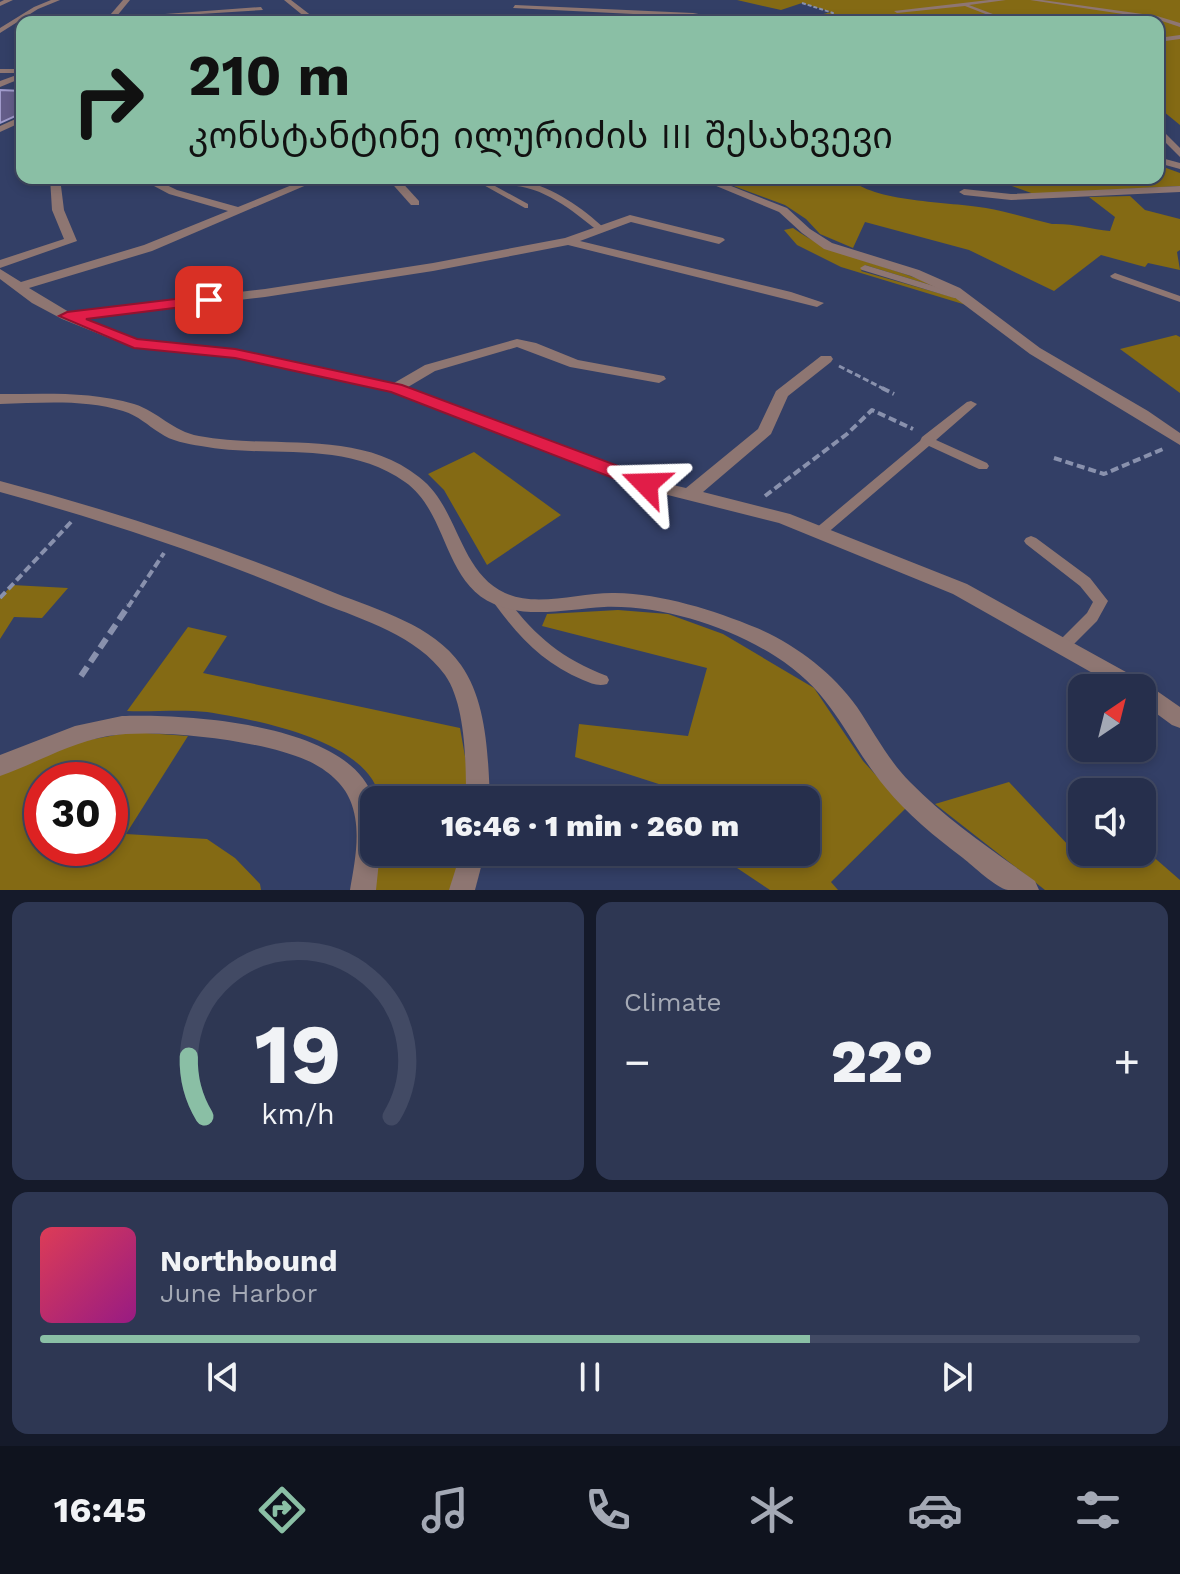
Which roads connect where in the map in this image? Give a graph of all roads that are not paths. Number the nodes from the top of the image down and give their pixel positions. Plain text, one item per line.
1 (10, 0) edge
2 (57, 0) edge
3 (127, 0) edge
4 (233, 0) edge
5 (287, 0) edge
6 (400, 0) edge
7 (570, 0) edge
8 (1004, 0) edge
9 (1032, 0) edge
10 (1079, 0) edge
11 (390, 2) edge
12 (0, 4) edge
13 (517, 4) edge
14 (964, 5) junction
15 (1066, 6) junction
16 (599, 11) junction
17 (897, 11) dead end
18 (168, 14) edge
19 (23, 16) edge
20 (113, 16) edge
21 (307, 16) edge
22 (699, 16) edge
23 (994, 16) edge
24 (1128, 16) edge
25 (1177, 24) edge
26 (1180, 37) edge
27 (1164, 136) edge
28 (1180, 154) edge
29 (56, 184) edge
30 (156, 184) edge
31 (304, 184) edge
32 (398, 184) edge
33 (492, 184) edge
34 (520, 184) edge
35 (717, 184) edge
36 (487, 185) joint
37 (1180, 189) edge
38 (964, 192) dead end
39 (415, 203) dead end
40 (525, 206) dead end
41 (241, 211) junction
42 (601, 229) junction
43 (719, 240) dead end
44 (568, 241) junction
45 (0, 264) edge
46 (865, 268) dead end
47 (0, 273) edge
48 (1115, 276) dead end
49 (19, 287) junction
50 (1180, 299) edge
51 (817, 303) dead end
52 (979, 306) junction
53 (67, 316) junction
54 (826, 359) road end
55 (659, 379) dead end
56 (396, 388) junction
57 (0, 399) edge
58 (971, 404) dead end
59 (928, 439) junction
60 (1174, 444) edge
61 (983, 466) dead end
62 (0, 486) edge
63 (689, 495) junction
64 (820, 532) junction
65 (1031, 541) dead end
66 (499, 599) junction
67 (1063, 646) junction
68 (1112, 674) edge
69 (601, 680) dead end
70 (1156, 702) edge
71 (1180, 719) edge
72 (0, 766) edge
73 (477, 786) edge
74 (469, 866) edge
75 (363, 890) edge
76 (462, 890) edge
77 (1026, 890) edge

1 - 12 street
2 - 19 street
3 - 20 street
4 - 18 street
5 - 21 street
6 - 11 lane
7 - 16 street
8 - 14 lane
9 - 15 lane
10 - 15 lane
13 - 16 street
14 - 17 lane
14 - 23 lane
15 - 24 lane
16 - 22 street
25 - 26 lane
27 - 28 street
29 - 45 street
30 - 41 street
31 - 41 street
32 - 39 street
33 - 36 lane
34 - 42 lane
35 - 52 street
36 - 40 lane
37 - 38 street
41 - 49 street
42 - 43 street
42 - 44 street
44 - 51 street
44 - 53 street
46 - 52 lane
47 - 49 street
48 - 50 lane
49 - 53 street
52 - 60 street
53 - 56 street
54 - 63 street
55 - 56 street
56 - 63 street
57 - 66 street
58 - 59 lane
59 - 61 lane
59 - 64 lane
62 - 73 street
63 - 64 street
64 - 67 street
65 - 67 lane
66 - 69 lane
66 - 77 street
67 - 68 street
70 - 71 street
72 - 75 street
74 - 76 street

